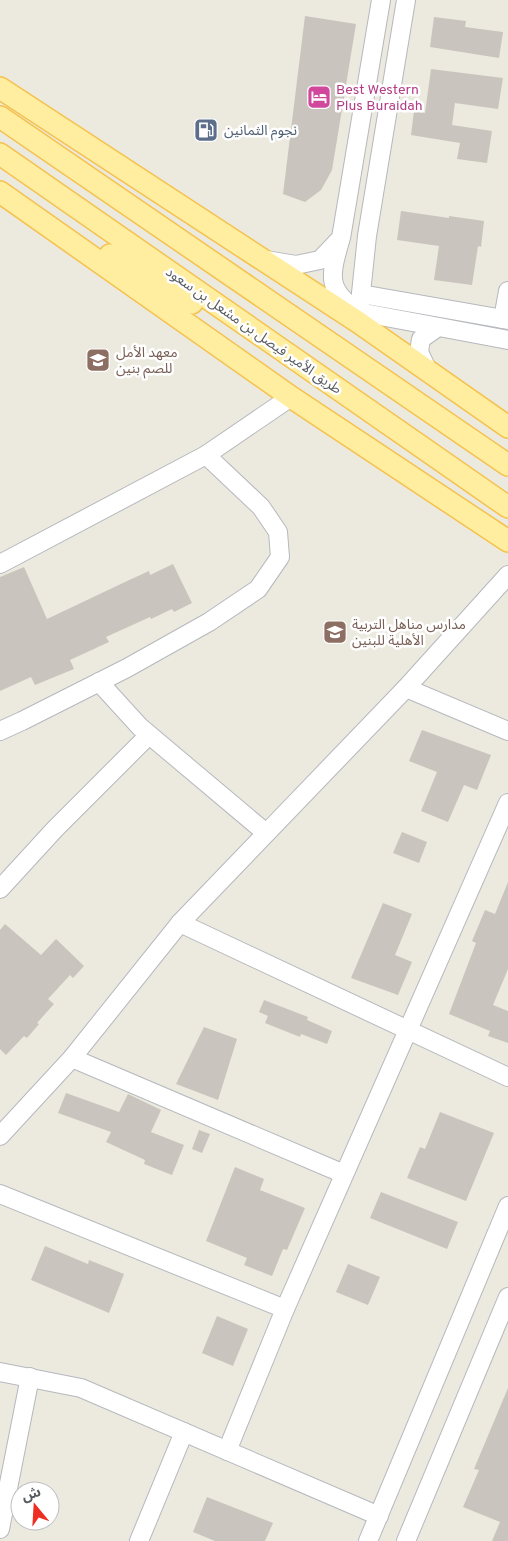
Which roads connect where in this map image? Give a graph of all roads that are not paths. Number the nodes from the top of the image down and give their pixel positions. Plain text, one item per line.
1 (381, 0) edge
2 (406, 0) edge
3 (0, 88) edge
4 (0, 96) edge
5 (0, 117) edge
6 (0, 154) edge
7 (0, 192) edge
8 (29, 212) junction
9 (341, 238) junction
10 (262, 259) junction
11 (508, 291) edge
12 (361, 294) junction
13 (359, 317) junction
14 (506, 319) edge
15 (438, 327) junction
16 (327, 340) junction
17 (508, 340) edge
18 (426, 369) junction
19 (312, 371) junction
20 (291, 397) junction
21 (508, 427) edge
22 (206, 455) junction
23 (508, 465) edge
24 (508, 507) edge
25 (508, 541) edge
26 (0, 564) edge
27 (508, 576) edge
28 (99, 682) junction
29 (406, 688) junction
30 (0, 731) edge
31 (508, 731) edge
32 (149, 735) junction
33 (508, 803) edge
34 (266, 834) junction
35 (0, 889) edge
36 (180, 923) junction
37 (408, 1030) junction
38 (72, 1058) junction
39 (508, 1077) edge
40 (0, 1136) edge
41 (344, 1174) junction
42 (0, 1194) edge
43 (508, 1206) edge
44 (508, 1297) edge
45 (285, 1309) junction
46 (0, 1372) edge
47 (30, 1377) junction
48 (184, 1432) junction
49 (227, 1451) junction
50 (379, 1516) junction
51 (0, 1529) edge
52 (139, 1541) edge
53 (368, 1541) edge
54 (406, 1541) edge

1 - 9 street
2 - 12 street
3 - 10 main road
4 - 16 main road
5 - 16 main road
6 - 19 main road, طريق الأمير فيصل بن مشعل بن سعود
7 - 8 main road
8 - 19 main road
8 - 20 main road
9 - 10 street
9 - 13 street
10 - 13 main road
11 - 14 street
12 - 13 street
12 - 14 street
13 - 15 street
13 - 18 main road
15 - 17 street
15 - 18 street
16 - 23 main road
18 - 21 main road
19 - 24 main road, طريق الأمير فيصل بن مشعل بن سعود
20 - 22 street
20 - 25 main road
22 - 26 street
22 - 28 street
27 - 29 street
28 - 30 street
28 - 32 street
29 - 31 street
29 - 34 street
32 - 34 street
32 - 35 street
33 - 37 street
34 - 36 street
36 - 37 street
36 - 38 street
37 - 39 street
37 - 41 street
38 - 40 street
38 - 41 street
41 - 45 street
42 - 45 street
43 - 50 street
44 - 54 street
45 - 49 street
46 - 47 street
47 - 48 street
47 - 51 street
48 - 49 street
48 - 52 street
49 - 50 street
50 - 53 street

